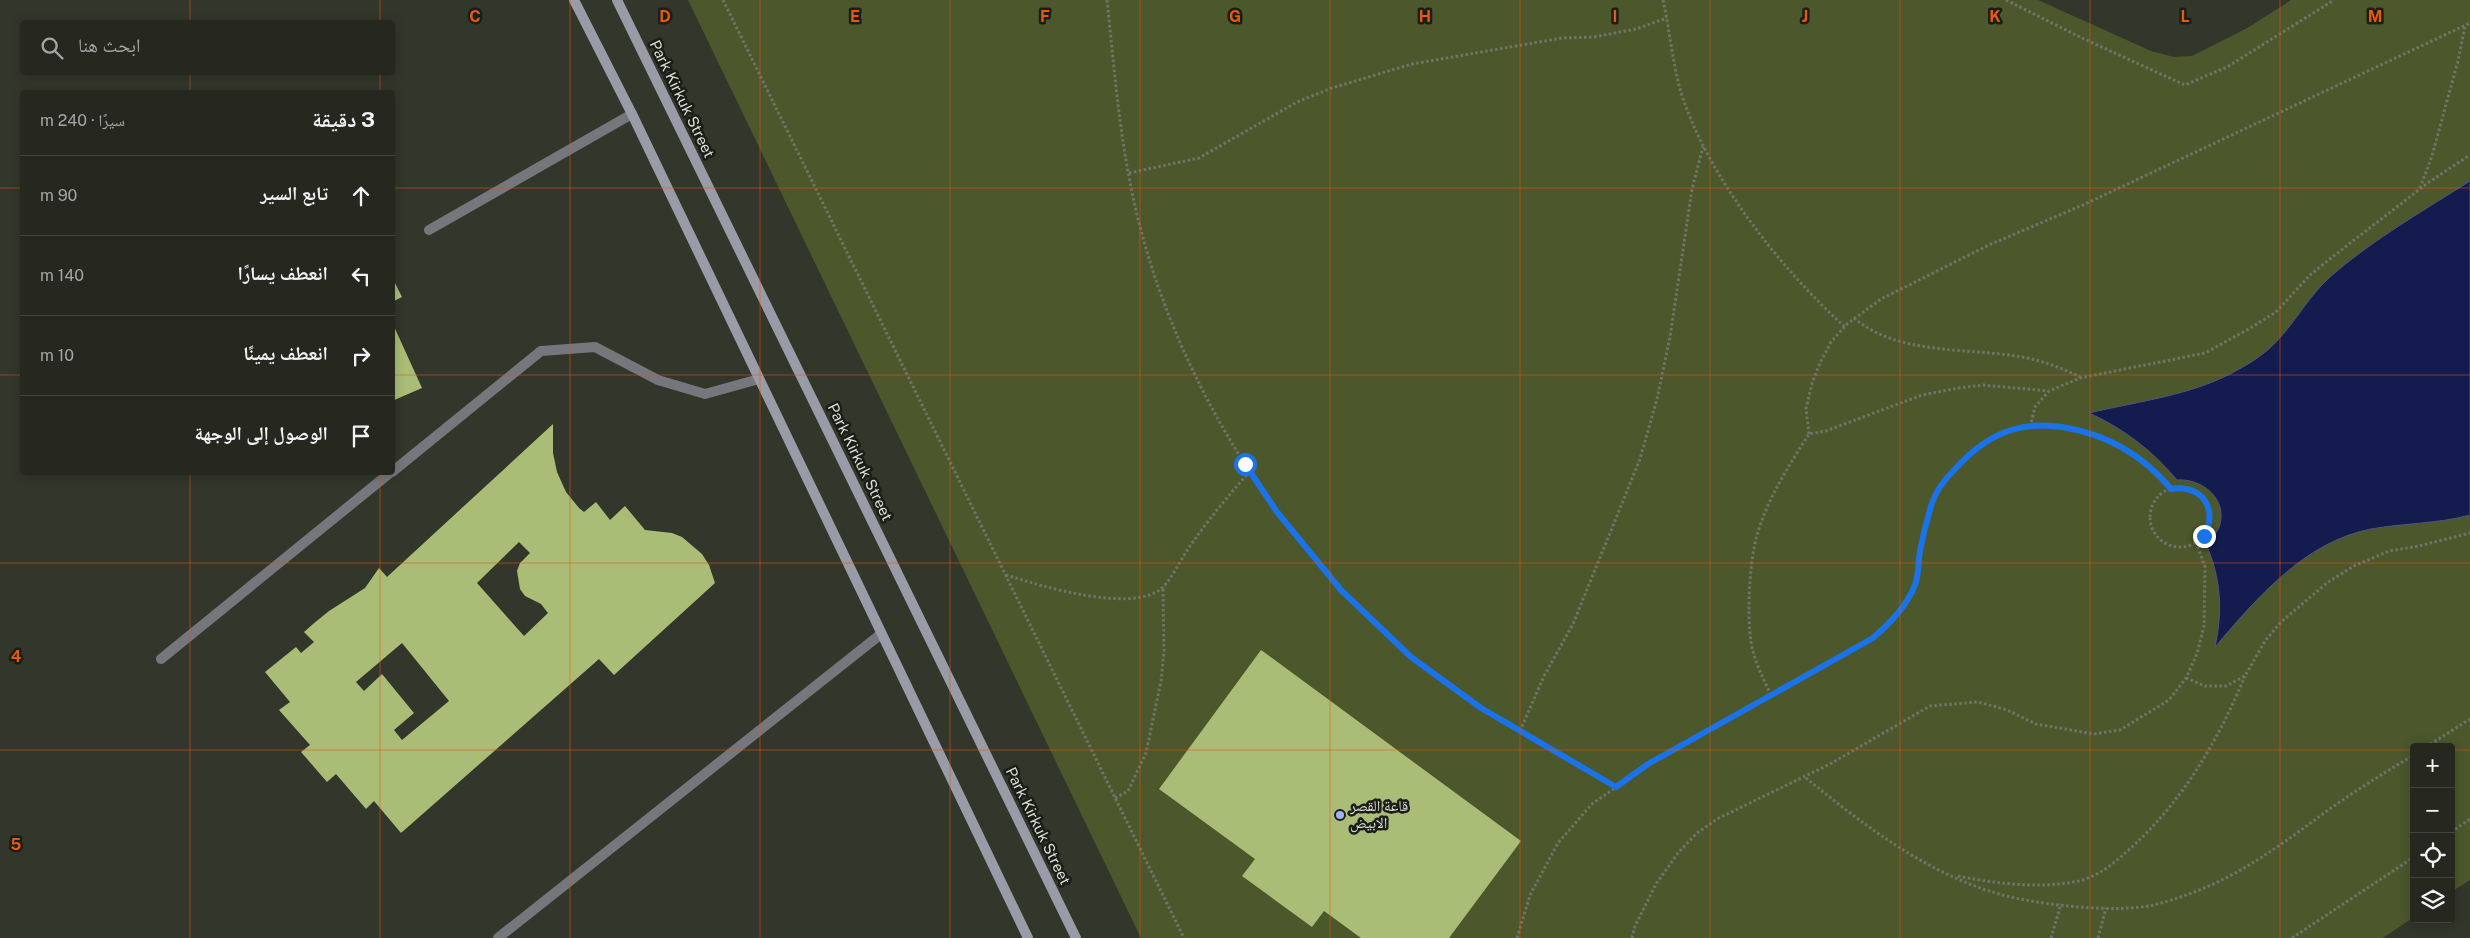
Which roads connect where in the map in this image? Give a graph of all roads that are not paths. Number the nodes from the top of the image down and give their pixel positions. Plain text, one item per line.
1 (574, 0) edge
2 (617, 0) edge
3 (632, 114) junction
4 (429, 230) dead end
5 (759, 379) junction
6 (395, 470) edge
7 (388, 475) edge
8 (881, 634) junction
9 (160, 659) dead end
10 (498, 938) edge
11 (1028, 938) edge
12 (1076, 938) edge

1 - 3 main road
2 - 12 main road, Park Kirkuk Street
3 - 4 street
3 - 5 main road
5 - 6 street
5 - 8 main road
7 - 9 street
8 - 10 street
8 - 11 main road

